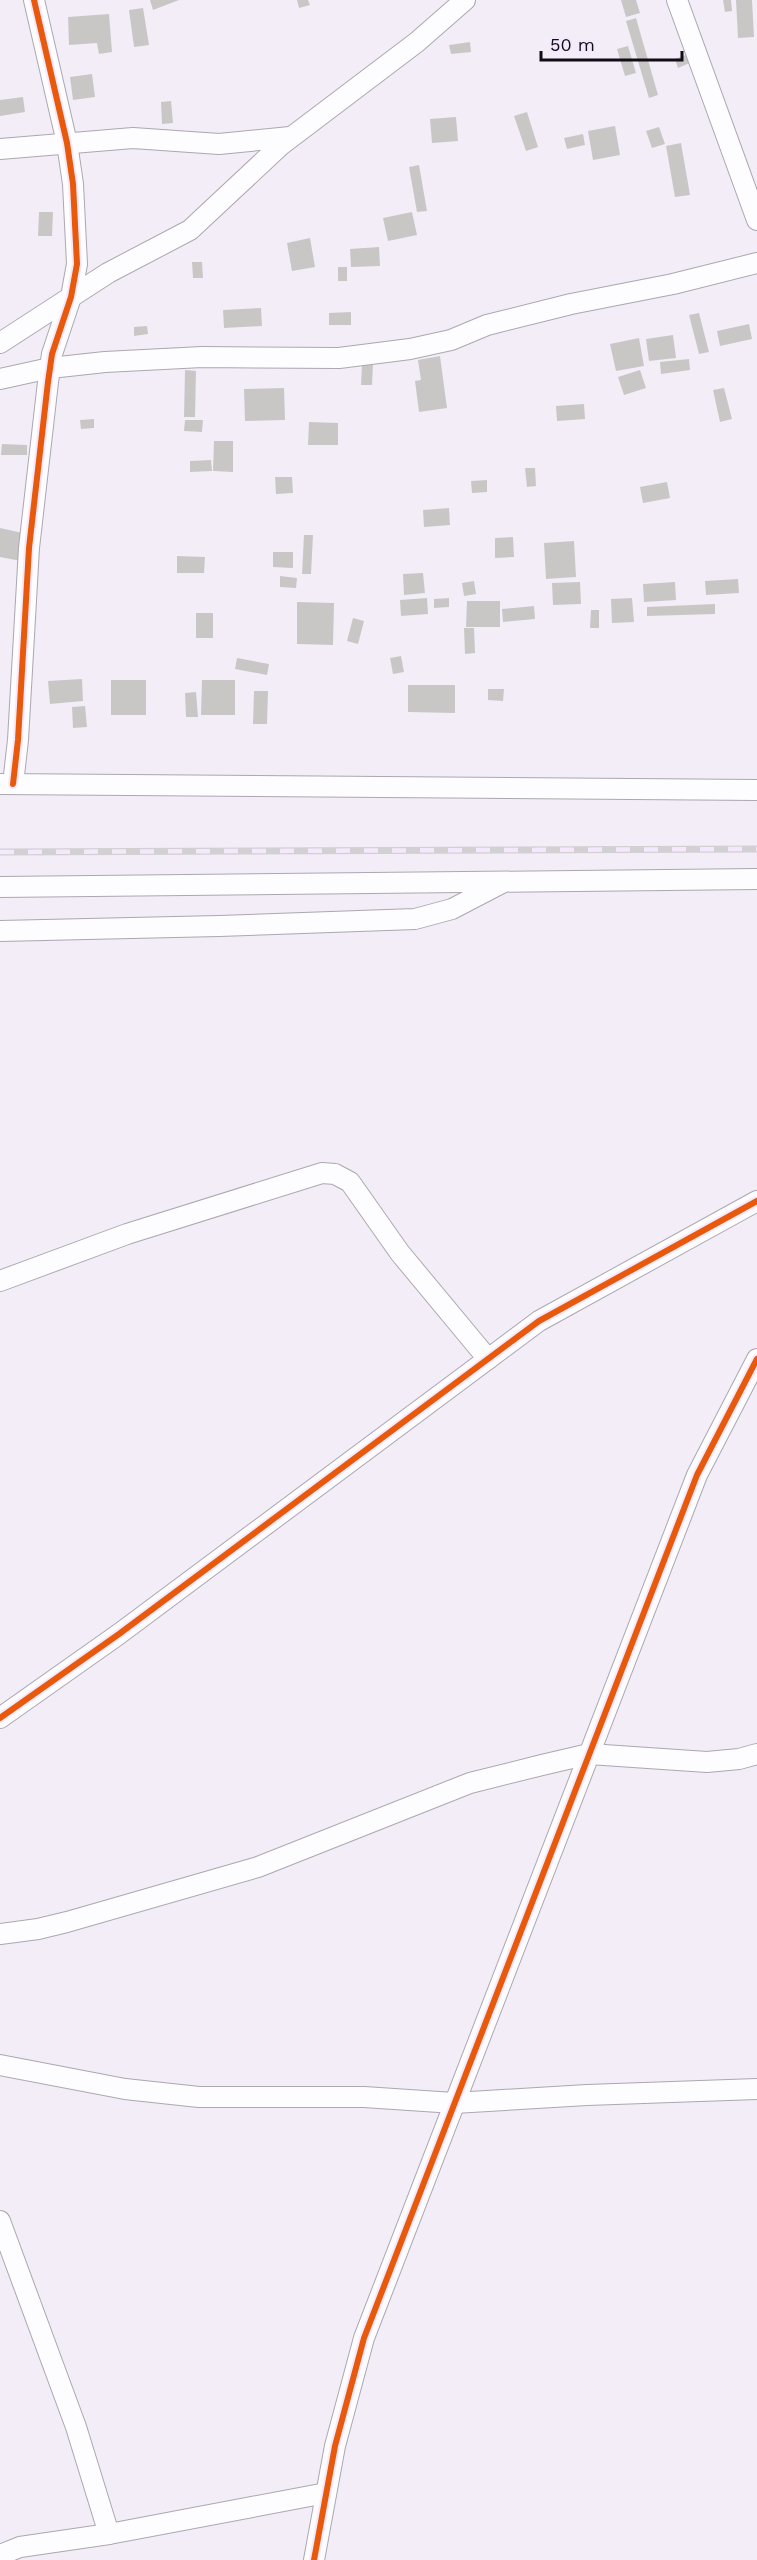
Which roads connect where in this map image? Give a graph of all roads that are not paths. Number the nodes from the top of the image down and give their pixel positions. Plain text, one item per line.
1 (34, 0) edge
2 (465, 0) edge
3 (677, 0) edge
4 (290, 137) junction
5 (66, 143) junction
6 (0, 149) edge
7 (757, 220) edge
8 (757, 263) edge
9 (71, 297) junction
10 (0, 343) edge
11 (50, 368) junction
12 (0, 379) edge
13 (0, 727) edge
14 (18, 740) junction
15 (6, 784) edge
16 (757, 790) edge
17 (757, 879) edge
18 (505, 881) junction
19 (0, 887) edge
20 (0, 931) edge
21 (757, 1201) edge
22 (0, 1281) edge
23 (488, 1359) junction
24 (757, 1359) edge
25 (0, 1718) edge
26 (589, 1754) junction
27 (757, 1754) edge
28 (0, 1934) edge
29 (0, 2065) edge
30 (757, 2089) edge
31 (454, 2103) junction
32 (0, 2221) edge
33 (326, 2493) junction
34 (109, 2534) junction
35 (0, 2555) edge
36 (314, 2560) edge

1 - 5 street
2 - 4 street
3 - 7 street
4 - 5 street
4 - 9 street
5 - 6 street
5 - 9 street
8 - 11 street
9 - 10 street
9 - 11 street
11 - 12 street
11 - 14 street
13 - 14 street
14 - 15 street
15 - 16 street
17 - 18 street
18 - 19 street
18 - 20 street
21 - 23 street
22 - 23 street
23 - 25 street
24 - 26 street
26 - 27 street
26 - 28 street
26 - 31 street
29 - 31 street
30 - 31 street
31 - 33 street
32 - 34 street
33 - 34 street
33 - 36 street
34 - 35 street

